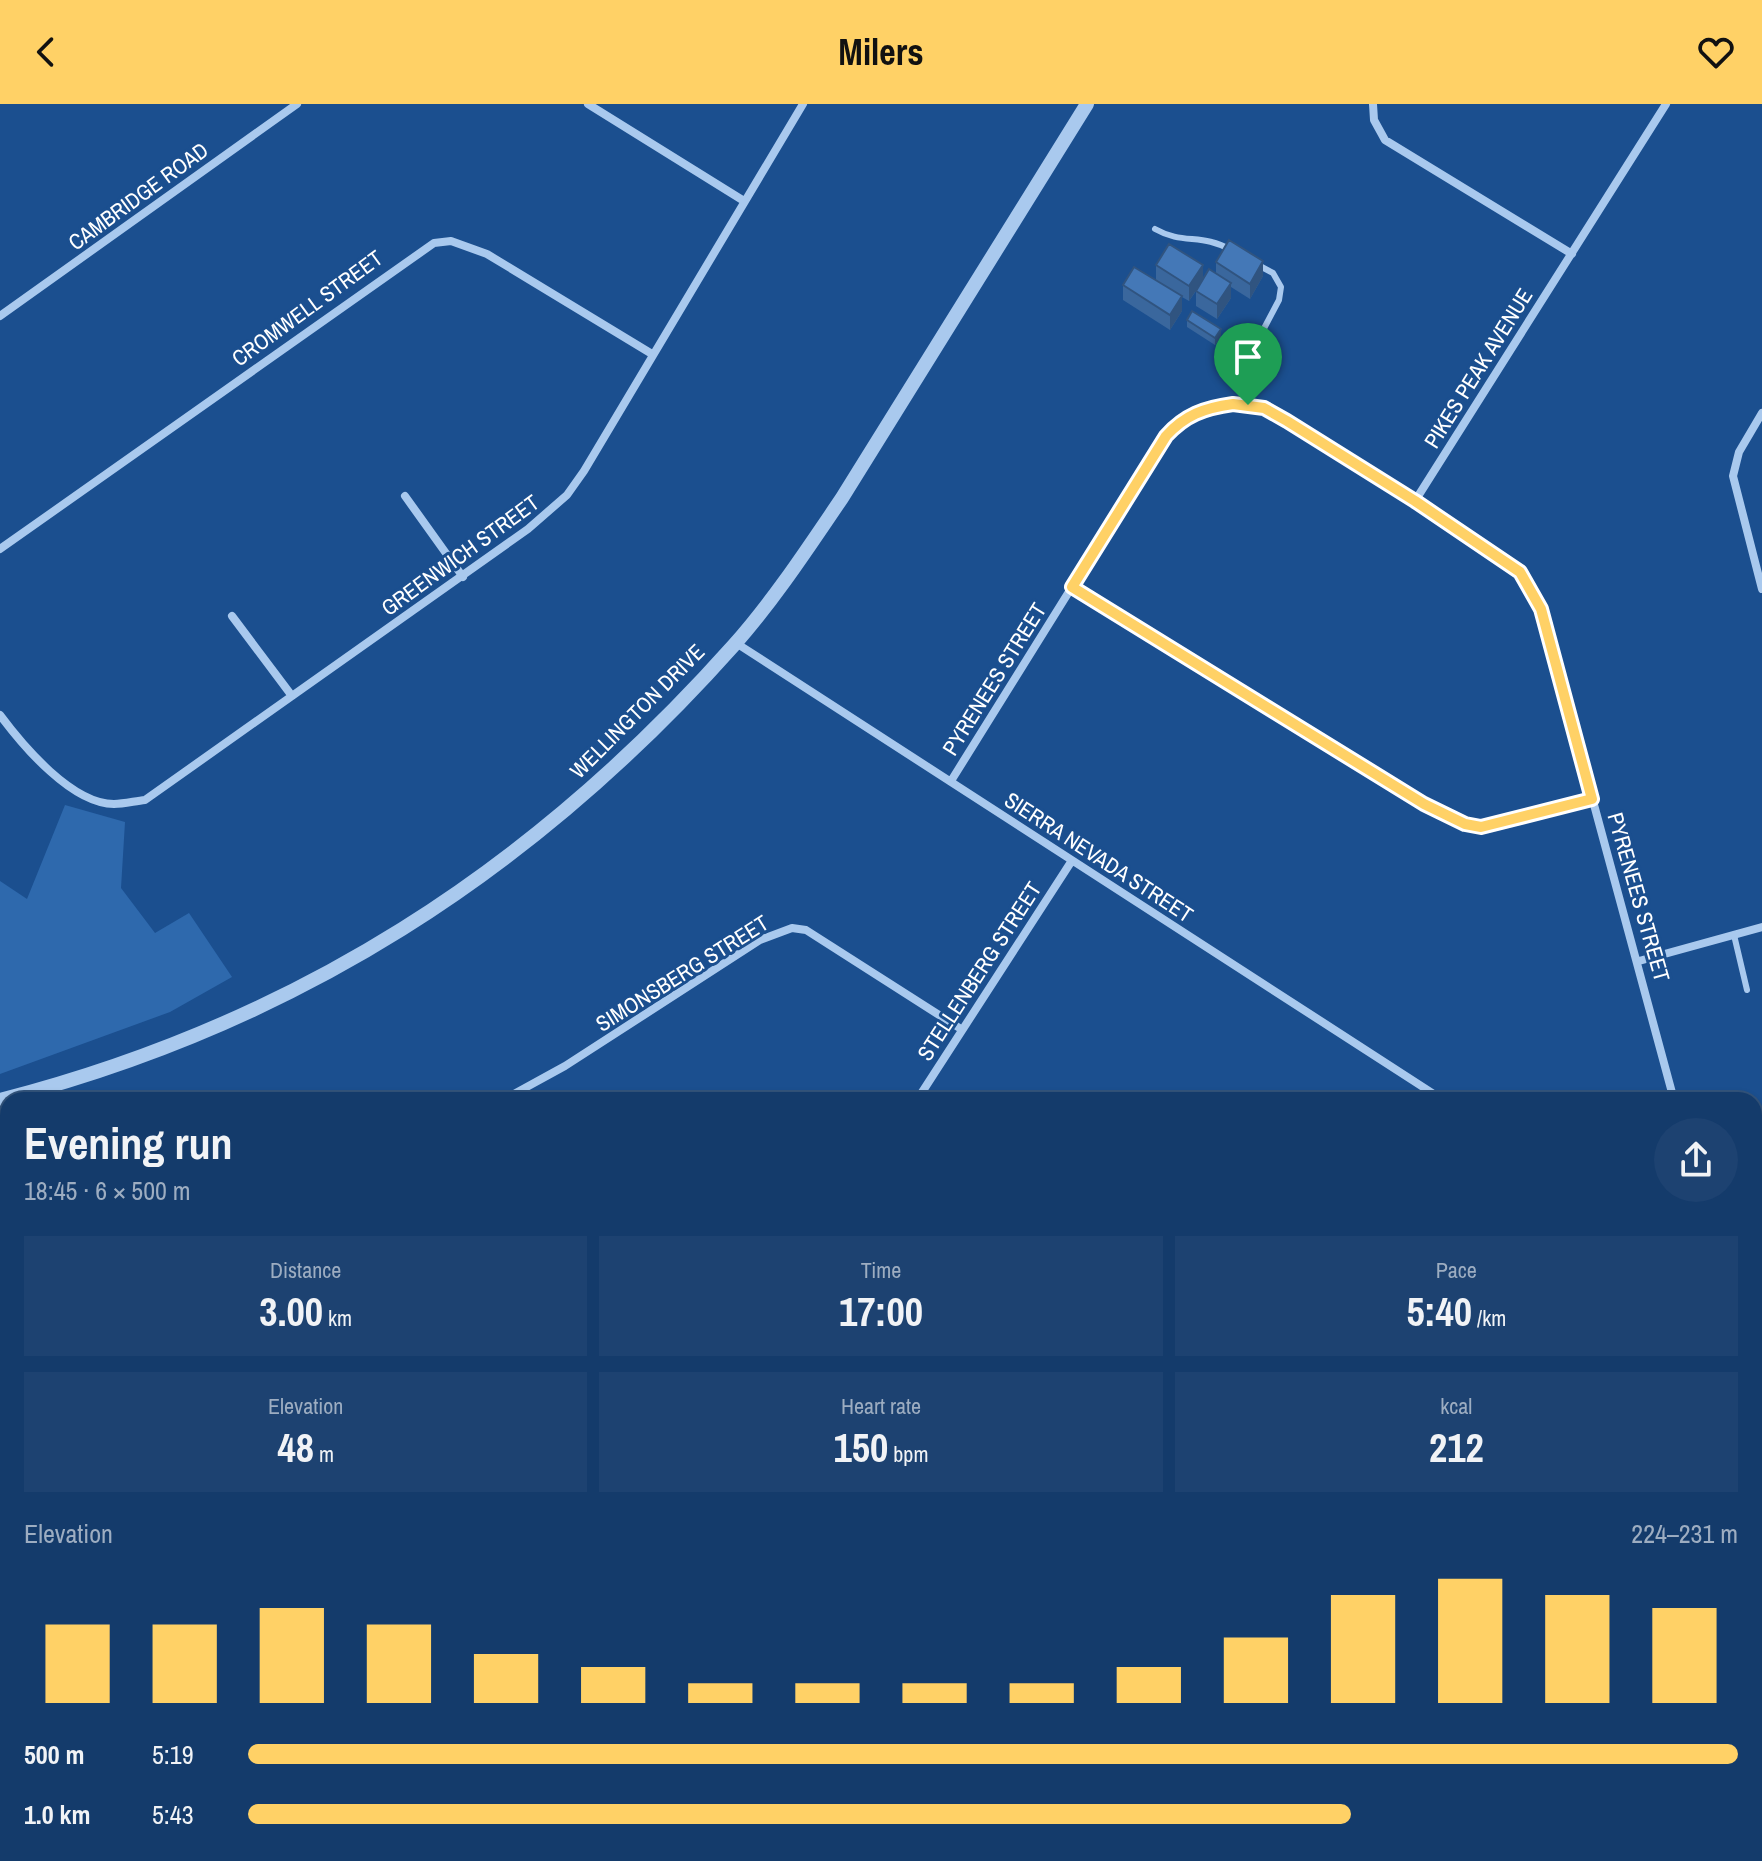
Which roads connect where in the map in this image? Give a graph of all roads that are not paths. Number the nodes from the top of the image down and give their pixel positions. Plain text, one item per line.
1 (297, 104) edge
2 (588, 104) edge
3 (803, 104) edge
4 (1087, 104) edge
5 (1373, 104) edge
6 (1666, 104) edge
7 (744, 201) junction
8 (1155, 229) dead end
9 (1238, 254) edge
10 (1572, 254) junction
11 (1250, 260) edge
12 (0, 316) edge
13 (652, 354) junction
14 (1248, 405) junction
15 (1762, 413) edge
16 (405, 496) dead end
17 (1415, 501) junction
18 (0, 549) edge
19 (463, 577) junction
20 (1072, 587) junction
21 (1762, 589) edge
22 (232, 616) dead end
23 (736, 643) junction
24 (292, 696) junction
25 (0, 715) edge
26 (951, 781) junction
27 (1592, 799) junction
28 (1071, 862) junction
29 (1762, 927) edge
30 (1734, 935) junction
31 (1639, 961) junction
32 (1747, 990) dead end
33 (961, 1029) junction
34 (27, 1092) edge
35 (518, 1092) edge
36 (922, 1092) edge
37 (1430, 1092) edge
38 (1672, 1092) edge

1 - 12 street, CAMBRIDGE ROAD
2 - 7 street
3 - 7 street, GREENWICH STREET
4 - 23 street, WELLINGTON DRIVE
5 - 10 street
6 - 10 street, PIKES PEAK AVENUE
7 - 13 street, GREENWICH STREET
8 - 9 lane
10 - 17 street, PIKES PEAK AVENUE
11 - 14 lane
13 - 18 street, CROMWELL STREET
13 - 19 street, GREENWICH STREET
14 - 17 street, PYRENEES STREET
14 - 20 street, PYRENEES STREET
15 - 21 street
16 - 19 street
17 - 27 street, PYRENEES STREET
19 - 24 street, GREENWICH STREET
20 - 26 street, PYRENEES STREET
20 - 27 street
22 - 24 street
23 - 26 street, SIERRA NEVADA STREET
23 - 34 street, WELLINGTON DRIVE
24 - 25 street, GREENWICH STREET
26 - 28 street, SIERRA NEVADA STREET
27 - 31 street, PYRENEES STREET
28 - 33 street, STELLENBERG STREET
28 - 37 street, SIERRA NEVADA STREET
29 - 30 street
30 - 31 street
30 - 32 lane
31 - 38 street, PYRENEES STREET
33 - 35 street, SIMONSBERG STREET
33 - 36 street, STELLENBERG STREET

